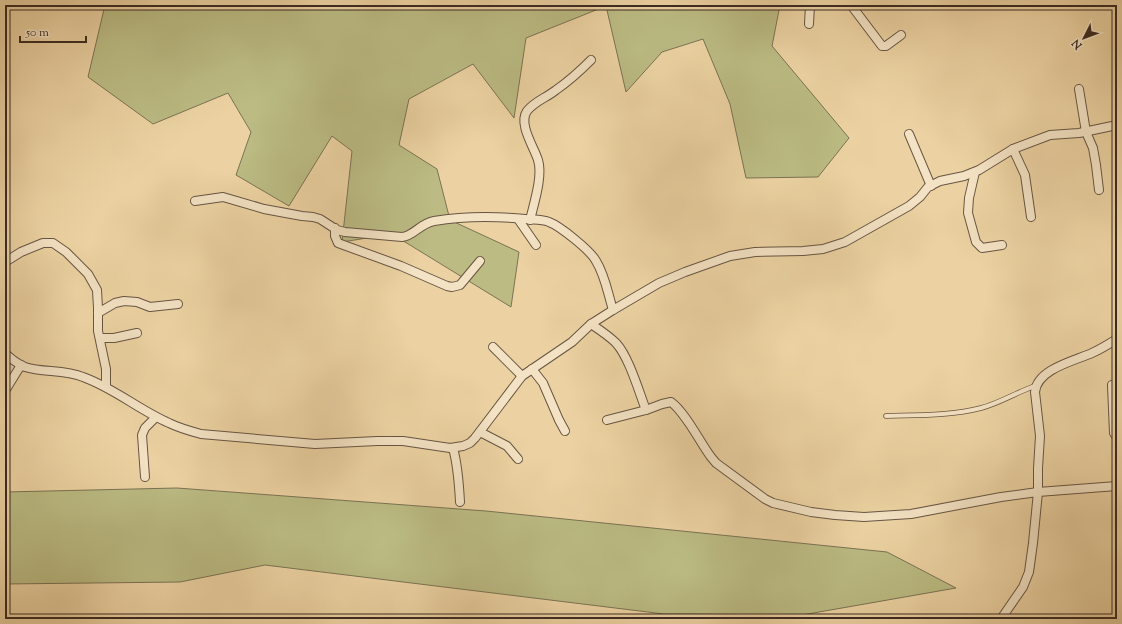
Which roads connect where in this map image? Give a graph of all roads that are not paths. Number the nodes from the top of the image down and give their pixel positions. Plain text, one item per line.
1 (810, 5) edge
2 (850, 5) edge
3 (809, 24) dead end
4 (901, 35) dead end
5 (591, 60) dead end
6 (1079, 89) dead end
7 (1117, 125) edge
8 (1086, 132) junction
9 (909, 134) dead end
10 (1013, 149) junction
11 (975, 172) junction
12 (931, 186) junction
13 (1099, 190) dead end
14 (195, 201) dead end
15 (1031, 216) dead end
16 (518, 219) junction
17 (530, 220) junction
18 (335, 228) junction
19 (536, 245) dead end
20 (1002, 245) dead end
21 (480, 261) dead end
22 (5, 262) edge
23 (178, 304) dead end
24 (613, 310) junction
25 (98, 313) junction
26 (591, 324) junction
27 (137, 333) dead end
28 (100, 338) junction
29 (1117, 339) edge
30 (493, 347) dead end
31 (5, 353) edge
32 (21, 365) junction
33 (532, 369) junction
34 (522, 376) junction
35 (1112, 384) dead end
36 (1035, 386) junction
37 (106, 387) junction
38 (5, 391) edge
39 (646, 410) junction
40 (886, 416) dead end
41 (156, 417) junction
42 (607, 420) dead end
43 (565, 430) dead end
44 (480, 432) junction
45 (1117, 437) edge
46 (453, 448) junction
47 (518, 459) dead end
48 (145, 477) dead end
49 (1117, 486) edge
50 (1038, 492) junction
51 (460, 502) dead end
52 (1001, 619) edge

1 - 3 street
2 - 4 street
5 - 17 street
6 - 8 street
7 - 8 street
8 - 10 street
8 - 13 street
9 - 12 street
10 - 11 street
10 - 15 street
11 - 12 street
11 - 20 street
12 - 24 street
14 - 18 street
16 - 17 street
16 - 18 street
16 - 19 street
17 - 24 street
18 - 21 street
22 - 25 street
23 - 25 street
24 - 26 street
25 - 28 street
26 - 33 street
26 - 39 street
27 - 28 street
28 - 37 street
29 - 36 street
30 - 34 street
31 - 32 street
32 - 37 street
32 - 38 street
33 - 34 street
33 - 43 street
34 - 44 street
35 - 45 street
36 - 40 lane
36 - 50 street
37 - 41 street
39 - 42 street
39 - 50 street
41 - 46 street
41 - 48 street
44 - 46 street
44 - 47 street
46 - 51 street
49 - 50 street
50 - 52 street

